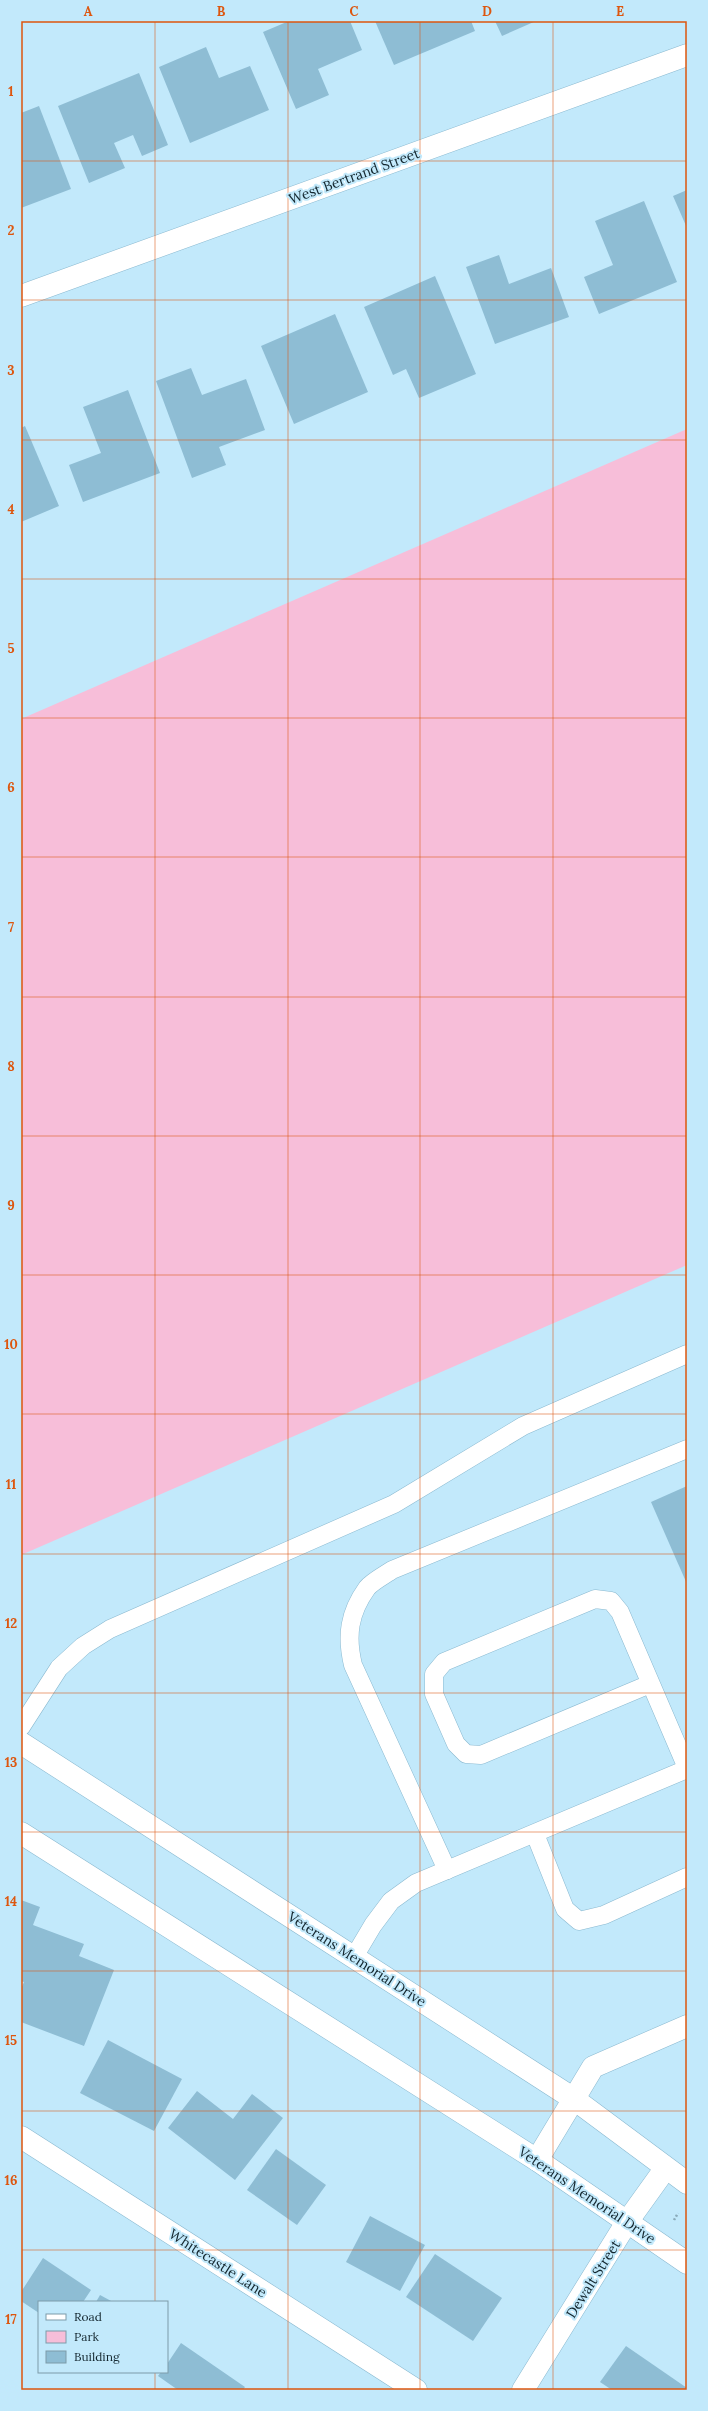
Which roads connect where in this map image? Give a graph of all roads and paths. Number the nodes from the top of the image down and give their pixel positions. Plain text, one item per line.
1 (687, 55) edge
2 (21, 296) edge
3 (687, 1354) edge
4 (687, 1449) edge
5 (650, 1684) junction
6 (21, 1726) edge
7 (21, 1743) edge
8 (687, 1768) edge
9 (21, 1833) edge
10 (535, 1834) junction
11 (447, 1870) junction
12 (687, 1877) edge
13 (354, 1957) junction
14 (687, 2026) edge
15 (574, 2099) junction
16 (21, 2137) edge
17 (537, 2160) junction
18 (665, 2169) junction
19 (687, 2183) edge
20 (627, 2222) junction
21 (687, 2263) edge
22 (416, 2390) edge
23 (523, 2390) edge

1 - 2 street, West Bertrand Street
3 - 6 lane
4 - 11 lane
5 - 5 lane
5 - 8 lane
7 - 13 street, Veterans Memorial Drive
8 - 10 lane
9 - 17 street, Veterans Memorial Drive
10 - 11 lane
10 - 12 lane
11 - 13 lane
13 - 15 street, Veterans Memorial Drive
14 - 15 street
15 - 17 street
15 - 18 street, Veterans Memorial Drive
16 - 22 street, Whitecastle Lane
17 - 20 street, Veterans Memorial Drive
18 - 19 street, Veterans Memorial Drive
18 - 20 street, Dewalt Street
20 - 21 street, Veterans Memorial Drive
20 - 23 street, Dewalt Street

